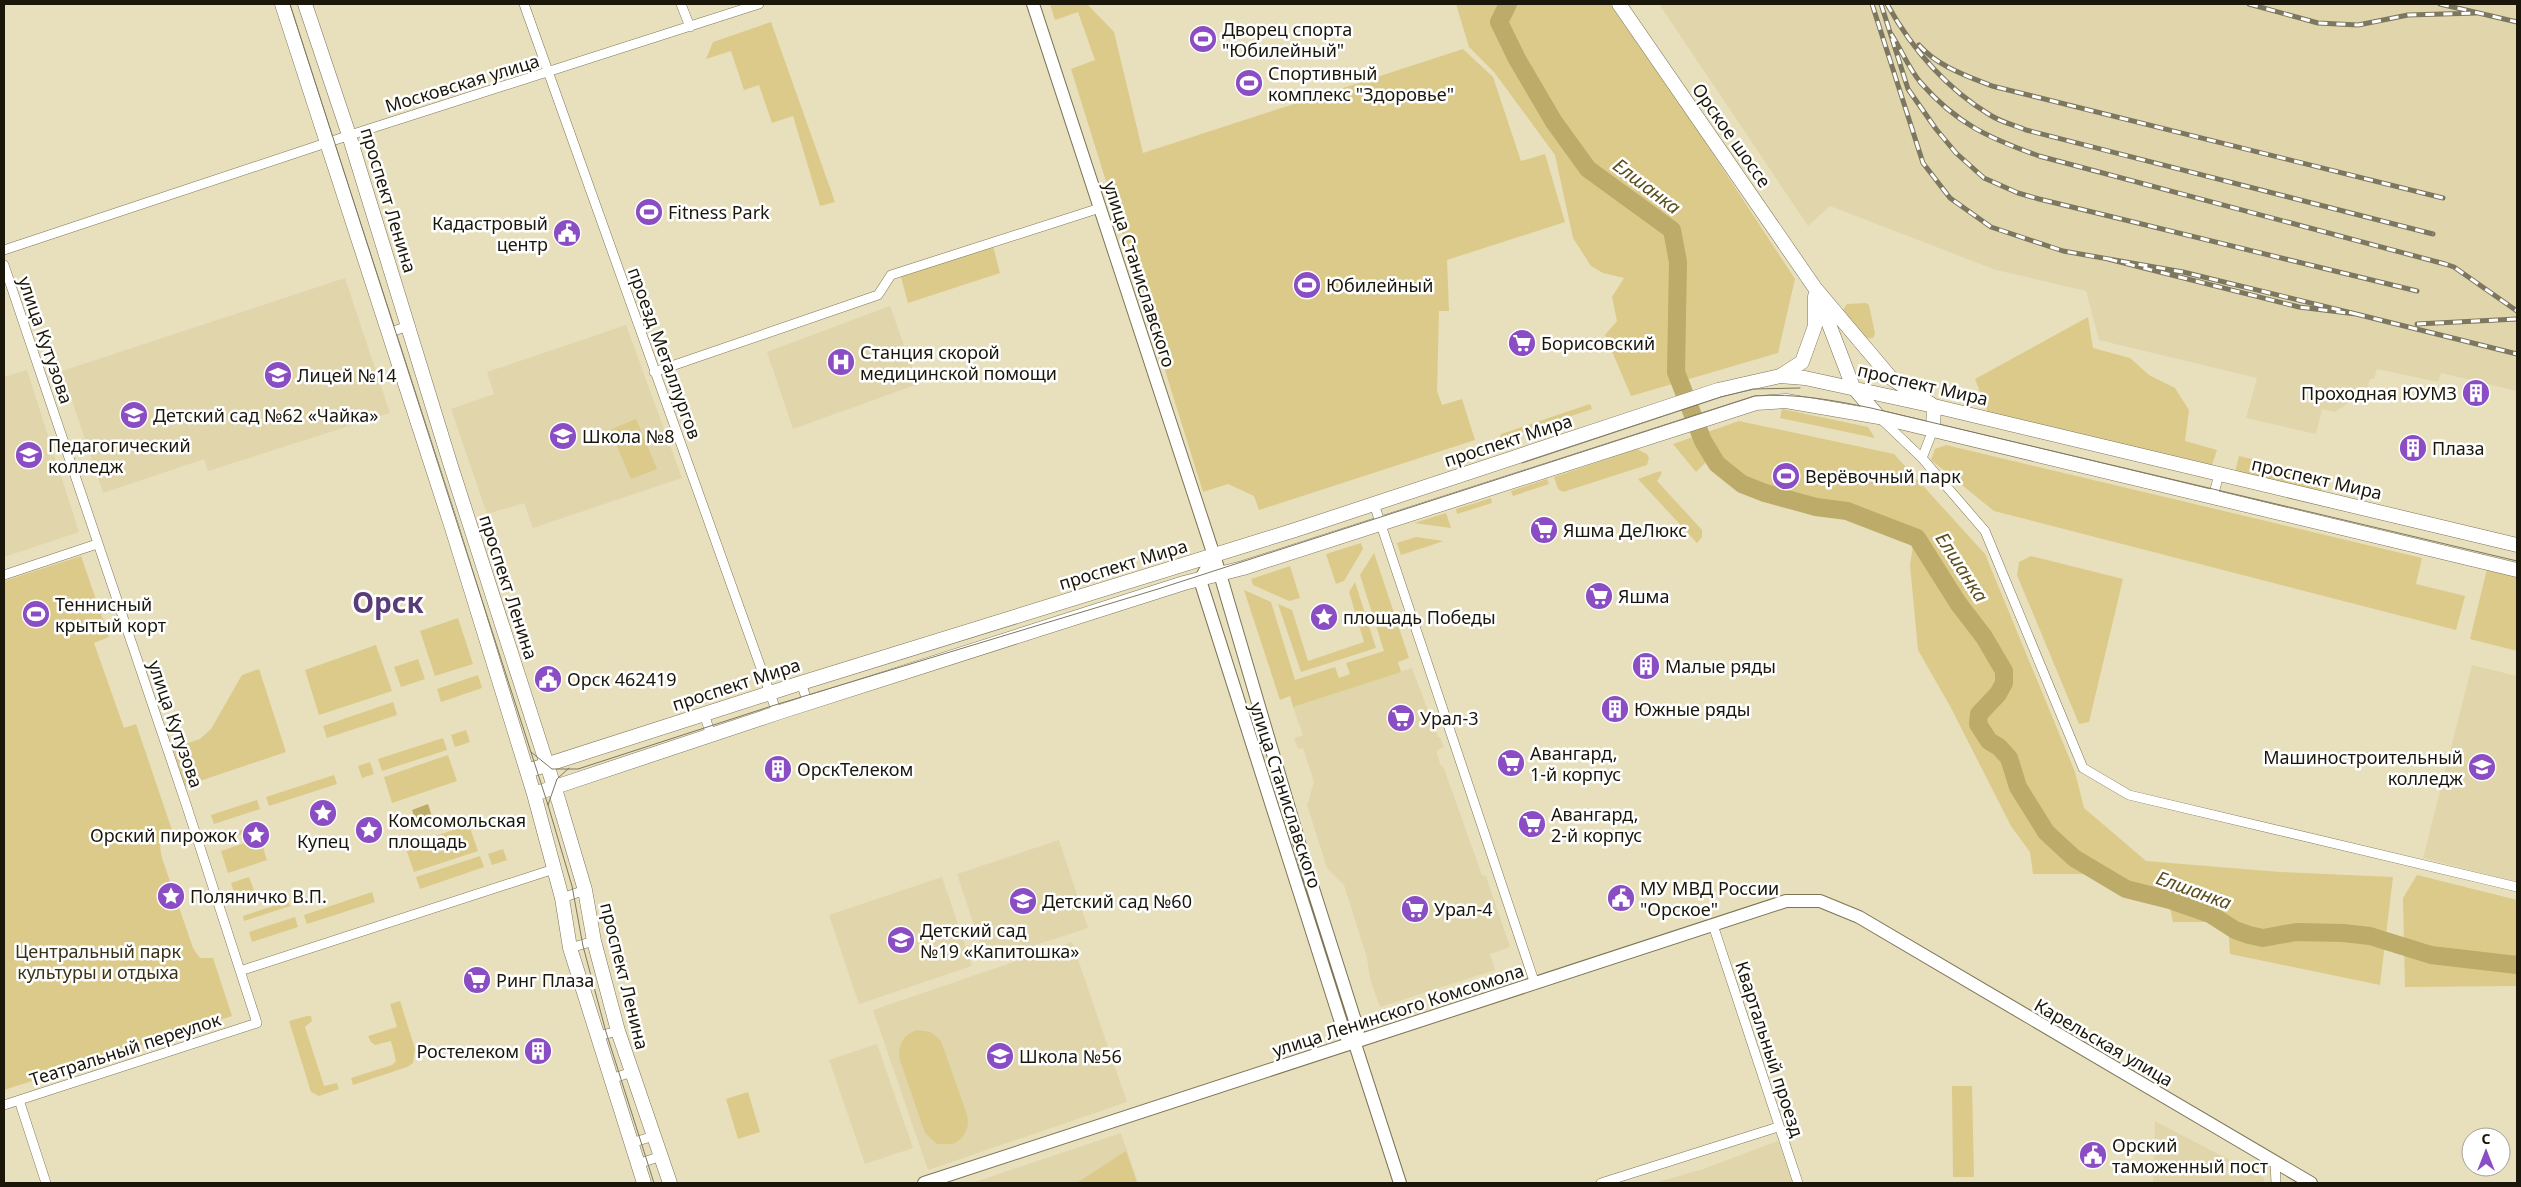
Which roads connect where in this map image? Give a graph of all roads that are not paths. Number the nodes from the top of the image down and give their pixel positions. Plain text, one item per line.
1 (282, 4) edge
2 (304, 4) edge
3 (524, 4) edge
4 (681, 4) edge
5 (759, 4) edge
6 (1032, 4) edge
7 (1619, 4) edge
8 (690, 27) junction
9 (549, 73) junction
10 (349, 135) junction
11 (325, 143) junction
12 (1100, 208) junction
13 (4, 250) edge
14 (4, 265) edge
15 (1815, 288) junction
16 (408, 326) junction
17 (388, 333) junction
18 (654, 372) junction
19 (1780, 376) junction
20 (1853, 387) junction
21 (1934, 406) junction
22 (1880, 417) junction
23 (1933, 430) junction
24 (1922, 458) junction
25 (452, 469) junction
26 (2219, 474) junction
27 (434, 475) junction
28 (2213, 497) junction
29 (1374, 504) junction
30 (469, 522) junction
31 (1381, 525) junction
32 (452, 528) junction
33 (97, 544) junction
34 (2517, 545) edge
35 (1214, 555) junction
36 (2517, 570) edge
37 (1220, 574) junction
38 (4, 575) edge
39 (1200, 580) junction
40 (1075, 597) junction
41 (494, 602) junction
42 (476, 607) junction
43 (1042, 608) junction
44 (1081, 616) junction
45 (1048, 627) junction
46 (946, 637) junction
47 (952, 658) junction
48 (801, 683) junction
49 (770, 692) junction
50 (808, 703) junction
51 (777, 713) junction
52 (704, 714) junction
53 (710, 735) junction
54 (547, 764) junction
55 (527, 771) junction
56 (554, 787) junction
57 (534, 794) junction
58 (554, 869) junction
59 (2517, 888) edge
60 (585, 890) junction
61 (562, 898) junction
62 (1713, 924) junction
63 (1881, 930) joint
64 (594, 941) junction
65 (570, 948) junction
66 (240, 971) junction
67 (1535, 984) junction
68 (257, 1023) joint
69 (618, 1031) junction
70 (598, 1036) junction
71 (1355, 1044) junction
72 (632, 1072) junction
73 (611, 1078) junction
74 (19, 1100) junction
75 (4, 1105) edge
76 (1778, 1128) junction
77 (654, 1136) junction
78 (631, 1143) junction
79 (661, 1156) junction
80 (2275, 1163) junction
81 (638, 1164) junction
82 (46, 1183) edge
83 (644, 1183) edge
84 (670, 1183) edge
85 (924, 1183) edge
86 (1400, 1183) edge
87 (1601, 1183) edge
88 (1798, 1183) edge
89 (2276, 1183) edge
90 (2311, 1183) edge

1 - 11 main road, проспект Ленина
2 - 10 main road, проспект Ленина
3 - 9 street, проезд Металлургов
4 - 8 street
5 - 8 street, Московская улица
6 - 12 main road, улица Станиславского
7 - 15 main road, Орское шоссе
8 - 9 street, Московская улица
9 - 10 street, Московская улица
9 - 18 street, проезд Металлургов
10 - 11 street, Московская улица
10 - 16 main road, проспект Ленина
11 - 13 street, Московская улица
11 - 17 main road, проспект Ленина
12 - 18 street
12 - 35 main road, улица Станиславского
14 - 33 street, улица Кутузова
15 - 19 main road
15 - 20 main road
15 - 21 main road
16 - 17 street
16 - 25 main road, проспект Ленина
17 - 27 main road, проспект Ленина
18 - 49 street, проезд Металлургов
19 - 20 main road, проспект Мира
19 - 29 main road, проспект Мира
20 - 21 main road, проспект Мира
20 - 22 main road
21 - 23 main road
21 - 26 main road, проспект Мира
22 - 23 main road, проспект Мира
22 - 24 street
22 - 31 main road, проспект Мира
23 - 24 street
23 - 28 main road, проспект Мира
24 - 59 street
25 - 27 street
25 - 30 main road, проспект Ленина
26 - 28 street
26 - 34 main road, проспект Мира
27 - 32 main road, проспект Ленина
28 - 36 main road, проспект Мира
29 - 31 street
29 - 35 main road, проспект Мира
30 - 32 street
30 - 41 main road, проспект Ленина
31 - 37 main road, проспект Мира
31 - 67 street
32 - 42 main road, проспект Ленина
33 - 38 street
33 - 66 street, улица Кутузова
35 - 37 main road, улица Станиславского
35 - 39 main road
35 - 40 main road, проспект Мира
37 - 39 main road, проспект Мира
37 - 71 main road, улица Станиславского
39 - 44 main road, проспект Мира
39 - 71 main road, улица Станиславского
40 - 43 main road, проспект Мира
40 - 44 street
41 - 42 street
41 - 54 main road, проспект Ленина
42 - 55 main road, проспект Ленина
43 - 45 street
43 - 46 main road, проспект Мира
44 - 45 main road, проспект Мира
45 - 47 main road, проспект Мира
46 - 47 street
46 - 48 main road, проспект Мира
47 - 50 main road, проспект Мира
48 - 49 main road, проспект Мира
48 - 50 street
49 - 51 street, проезд Металлургов
49 - 52 main road, проспект Мира
50 - 51 main road, проспект Мира
51 - 53 main road, проспект Мира
52 - 53 street
52 - 54 main road, проспект Мира
53 - 56 main road, проспект Мира
54 - 55 main road, проспект Мира
54 - 56 main road, проспект Ленина
55 - 57 main road, проспект Ленина
56 - 57 main road, проспект Мира
56 - 60 main road, проспект Ленина
57 - 58 main road, проспект Ленина
58 - 61 main road, проспект Ленина
58 - 66 street
60 - 61 street
60 - 64 main road, проспект Ленина
61 - 65 main road, проспект Ленина
62 - 63 main road, улица Ленинского Комсомола
62 - 67 main road, улица Ленинского Комсомола
62 - 76 street, Квартальный проезд
63 - 80 main road, Карельская улица
64 - 65 street
64 - 69 main road, проспект Ленина
65 - 70 main road, проспект Ленина
66 - 68 street, улица Кутузова
67 - 71 main road, улица Ленинского Комсомола
68 - 74 street, Театральный переулок
69 - 70 street
69 - 72 main road, проспект Ленина
70 - 73 main road, проспект Ленина
71 - 85 main road, улица Ленинского Комсомола
71 - 86 main road, улица Станиславского
72 - 73 street
72 - 77 main road, проспект Ленина
73 - 78 main road, проспект Ленина
74 - 75 street, Театральный переулок
74 - 82 street
76 - 87 street
76 - 88 street, Квартальный проезд
77 - 78 street
77 - 79 main road, проспект Ленина
78 - 81 main road, проспект Ленина
79 - 81 street
79 - 84 main road, проспект Ленина
80 - 89 street
80 - 90 main road, Карельская улица
81 - 83 main road, проспект Ленина

